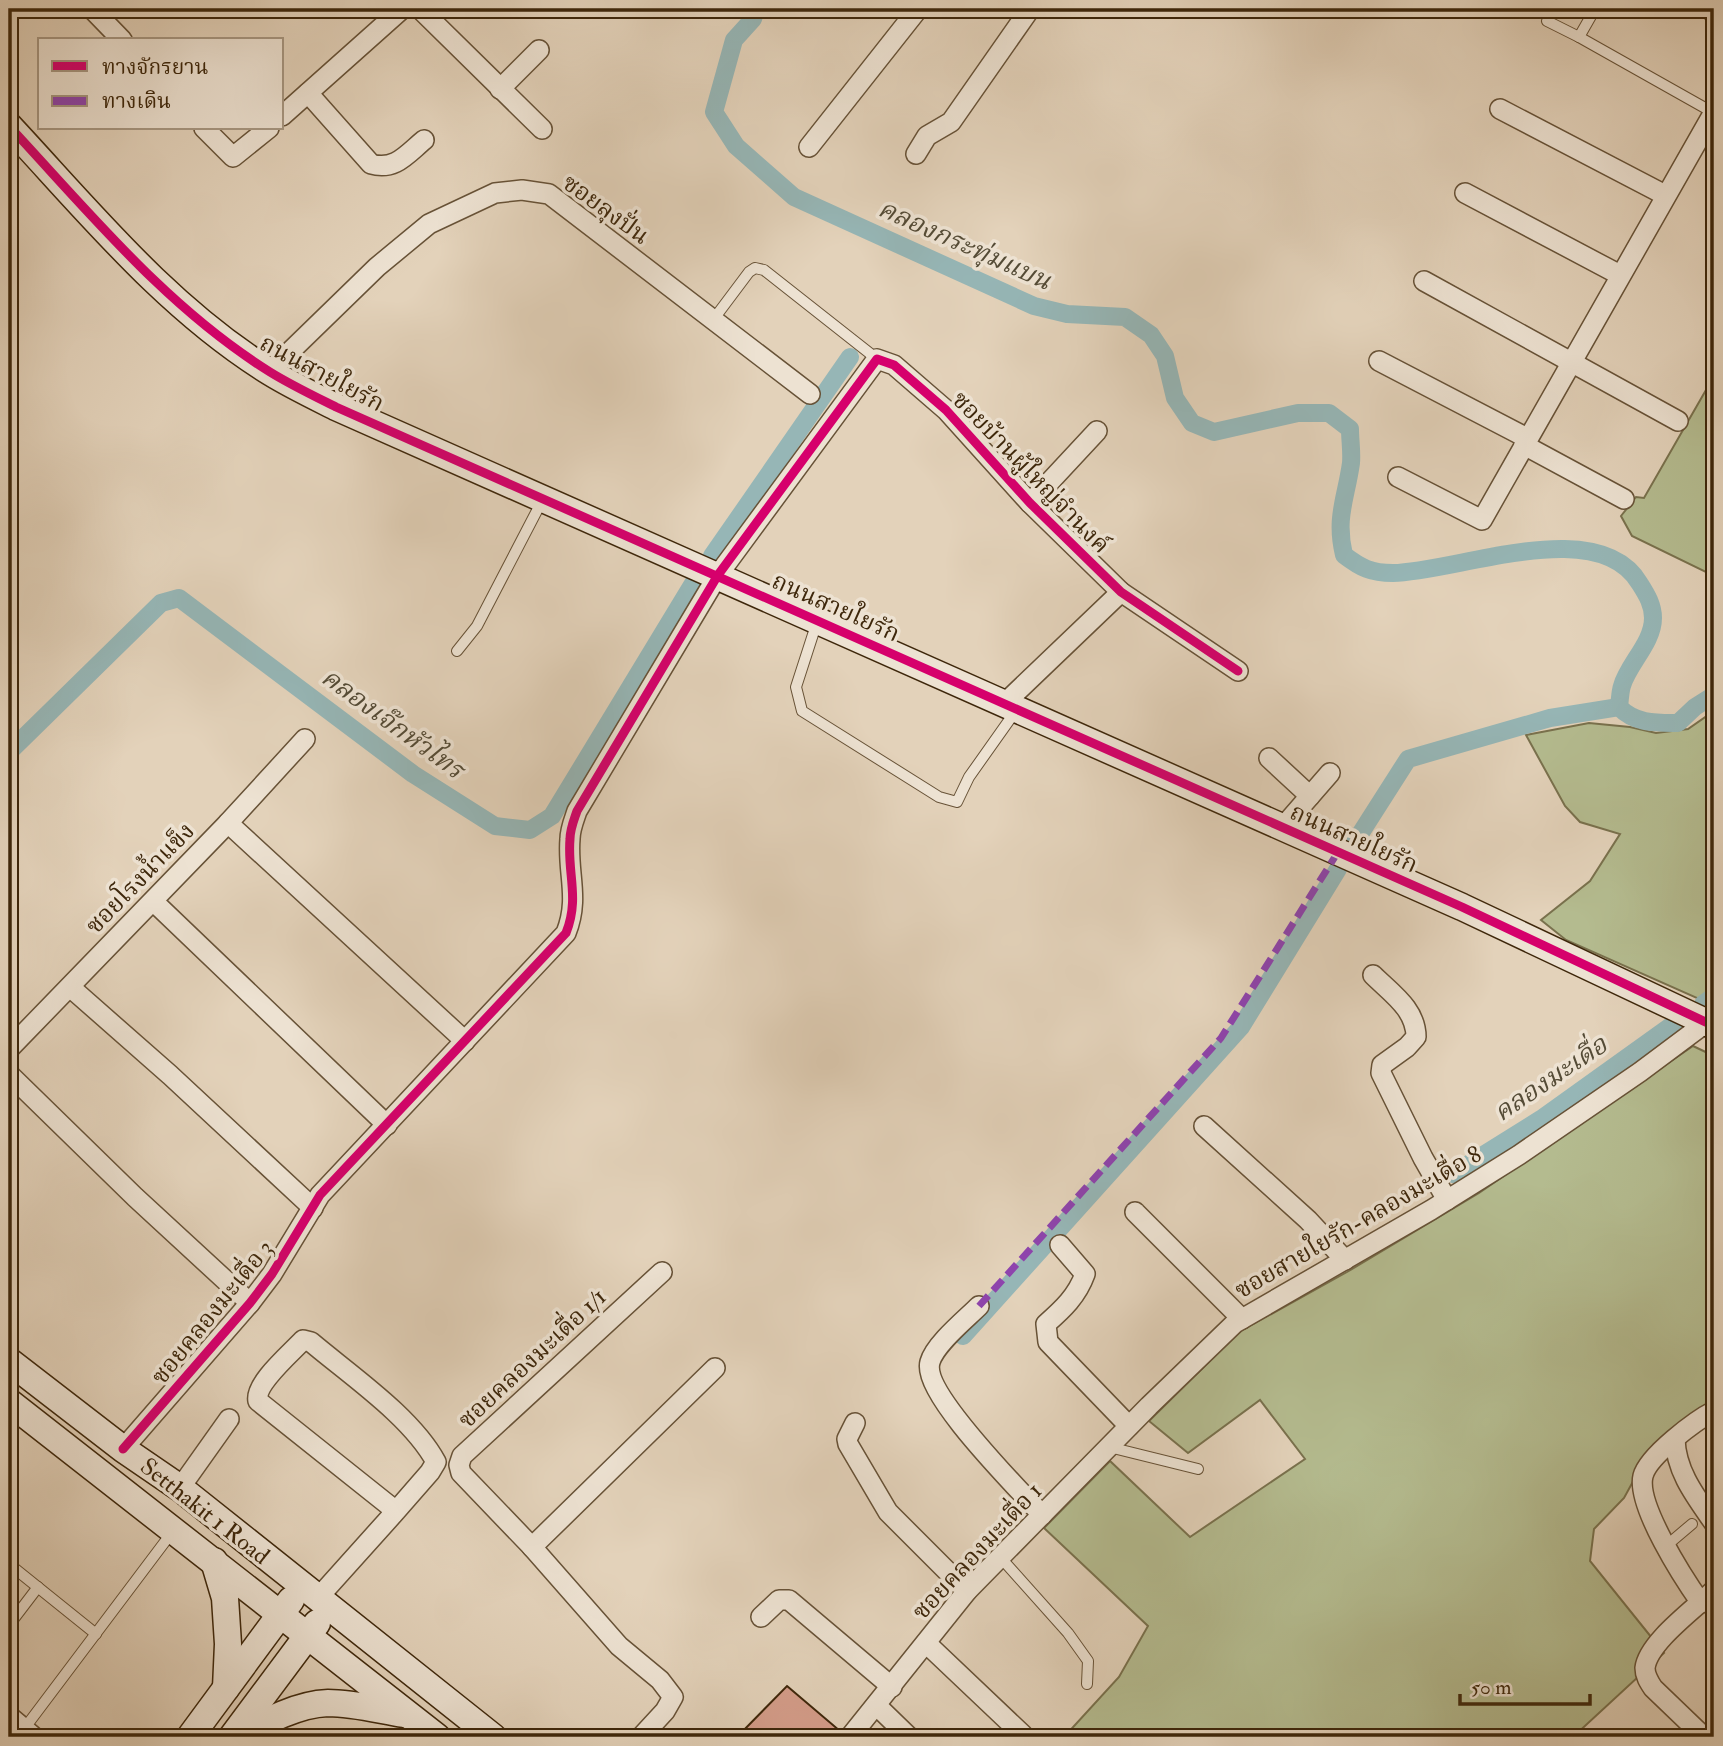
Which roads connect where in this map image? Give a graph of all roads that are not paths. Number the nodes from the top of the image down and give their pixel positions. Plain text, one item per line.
1 (92, 9) edge
2 (402, 9) edge
3 (420, 9) edge
4 (918, 9) edge
5 (1030, 9) edge
6 (1595, 9) edge
7 (1709, 9) edge
8 (1714, 13) edge
9 (1547, 20) dead end
10 (1579, 37) junction
11 (120, 38) edge
12 (539, 50) dead end
13 (500, 89) junction
14 (308, 93) junction
15 (1500, 108) dead end
16 (1714, 112) edge
17 (284, 114) edge
18 (9, 126) edge
19 (542, 129) dead end
20 (206, 130) edge
21 (267, 130) edge
22 (424, 140) dead end
23 (809, 147) dead end
24 (916, 154) dead end
25 (1465, 193) dead end
26 (1665, 195) junction
27 (1620, 275) junction
28 (1424, 281) dead end
29 (713, 320) junction
30 (877, 359) junction
31 (1379, 361) dead end
32 (1570, 363) junction
33 (269, 372) junction
34 (810, 394) dead end
35 (1678, 421) dead end
36 (1097, 431) dead end
37 (1526, 441) junction
38 (1398, 477) dead end
39 (544, 499) junction
40 (1624, 499) dead end
41 (1030, 503) junction
42 (718, 575) junction
43 (1121, 592) junction
44 (818, 620) junction
45 (457, 651) dead end
46 (1238, 671) dead end
47 (1011, 706) junction
48 (305, 739) dead end
49 (1269, 758) dead end
50 (1330, 773) dead end
51 (1310, 796) junction
52 (228, 823) junction
53 (1283, 827) junction
54 (153, 901) junction
55 (1373, 975) dead end
56 (70, 987) junction
57 (1711, 1024) edge
58 (465, 1041) junction
59 (9, 1049) edge
60 (9, 1074) edge
61 (387, 1125) junction
62 (1204, 1126) dead end
63 (1447, 1200) junction
64 (313, 1208) junction
65 (1135, 1212) dead end
66 (1060, 1245) dead end
67 (1345, 1260) junction
68 (662, 1272) dead end
69 (250, 1303) junction
70 (979, 1306) dead end
71 (1242, 1319) junction
72 (9, 1361) edge
73 (715, 1368) dead end
74 (9, 1402) edge
75 (1149, 1406) joint
76 (1714, 1411) edge
77 (229, 1419) dead end
78 (855, 1423) dead end
79 (1129, 1426) junction
80 (1675, 1439) junction
81 (1109, 1447) junction
82 (123, 1449) junction
83 (1198, 1469) dead end
84 (180, 1489) junction
85 (396, 1511) junction
86 (1042, 1515) junction
87 (1714, 1523) edge
88 (1692, 1524) dead end
89 (173, 1531) junction
90 (1666, 1546) junction
91 (532, 1548) junction
92 (1001, 1558) junction
93 (214, 1561) junction
94 (9, 1564) edge
95 (38, 1587) junction
96 (967, 1591) junction
97 (1708, 1597) edge
98 (315, 1598) junction
99 (280, 1615) junction
100 (761, 1617) dead end
101 (9, 1625) edge
102 (96, 1633) junction
103 (307, 1636) junction
104 (926, 1643) junction
105 (1087, 1684) dead end
106 (892, 1687) junction
107 (226, 1688) junction
108 (876, 1705) junction
109 (409, 1715) junction
110 (9, 1716) edge
111 (29, 1733) edge
112 (1023, 1735) dead end
113 (190, 1737) edge
114 (232, 1737) edge
115 (241, 1737) edge
116 (437, 1737) edge
117 (493, 1737) edge
118 (641, 1737) edge
119 (850, 1737) edge
120 (909, 1737) edge
121 (1704, 1737) edge

1 - 11 street
2 - 14 street
3 - 13 street
4 - 23 street
5 - 24 street
6 - 10 lane
7 - 8 street
9 - 10 lane
10 - 16 lane
12 - 13 street
13 - 19 street
14 - 17 street
14 - 22 street
15 - 26 street
16 - 26 street
18 - 33 street, ถนนสายใยรัก
20 - 21 street
25 - 27 street
26 - 27 street
27 - 32 street
28 - 32 street
29 - 30 lane
29 - 33 street, ซอยลุงปั่น
29 - 34 street, ซอยลุงปั่น
30 - 41 street, ซอยบ้านผู้ใหญ่จำนงค์
30 - 42 street
31 - 37 street
32 - 35 street
32 - 37 street
33 - 39 street, ถนนสายใยรัก
36 - 41 street
37 - 38 street
37 - 40 street
39 - 42 street, ถนนสายใยรัก
39 - 45 lane
41 - 43 street, ซอยบ้านผู้ใหญ่จำนงค์
42 - 44 street, ถนนสายใยรัก
42 - 58 street, ซอยคลองมะเดื่อ 3
43 - 46 street, ซอยบ้านผู้ใหญ่จำนงค์
43 - 47 street
44 - 47 street, ถนนสายใยรัก
44 - 47 lane
47 - 53 street, ถนนสายใยรัก
48 - 52 street, ซอยโรงน้ำแข็ง
49 - 51 street
50 - 51 street
51 - 53 street
52 - 54 street, ซอยโรงน้ำแข็ง
52 - 58 street
53 - 57 street, ถนนสายใยรัก
54 - 56 street, ซอยโรงน้ำแข็ง
54 - 61 street
55 - 63 street
56 - 59 street, ซอยโรงน้ำแข็ง
56 - 64 street
57 - 63 street, ซอยสายใยรัก-คลองมะเดื่อ 8
58 - 61 street, ซอยคลองมะเดื่อ 3
60 - 69 street
61 - 64 street, ซอยคลองมะเดื่อ 3
62 - 67 street
63 - 67 street, ซอยสายใยรัก-คลองมะเดื่อ 8
64 - 69 street, ซอยคลองมะเดื่อ 3
65 - 71 street
66 - 79 street
67 - 71 street, ซอยสายใยรัก-คลองมะเดื่อ 8
68 - 91 street, ซอยคลองมะเดื่อ 1/1
69 - 82 street, ซอยคลองมะเดื่อ 3
70 - 86 street
71 - 75 street, ซอยสายใยรัก-คลองมะเดื่อ 8
72 - 82 street, Setthakit 1 Road
73 - 91 street
74 - 89 street, Setthakit 1 Road
75 - 79 street, ซอยคลองมะเดื่อ 1
76 - 80 street
77 - 84 street
78 - 96 street
79 - 81 street, ซอยคลองมะเดื่อ 1
80 - 87 street
80 - 90 street
81 - 83 lane
81 - 86 street, ซอยคลองมะเดื่อ 1
82 - 84 street, Setthakit 1 Road
84 - 98 street, Setthakit 1 Road
85 - 85 street
85 - 98 street
86 - 92 street, ซอยคลองมะเดื่อ 1
88 - 90 lane
89 - 93 street, Setthakit 1 Road
89 - 102 lane
90 - 97 street
91 - 118 street, ซอยคลองมะเดื่อ 1/1
92 - 96 street, ซอยคลองมะเดื่อ 1
92 - 105 lane
93 - 99 street, Setthakit 1 Road
93 - 107 street
94 - 95 lane
95 - 101 lane
95 - 102 lane
96 - 104 street, ซอยคลองมะเดื่อ 1
97 - 121 street
98 - 99 street
98 - 103 street
98 - 117 street, Setthakit 1 Road
99 - 103 street, Setthakit 1 Road
99 - 107 street
100 - 106 street
102 - 111 lane
103 - 109 street, Setthakit 1 Road
103 - 114 street
104 - 106 street, ซอยคลองมะเดื่อ 1
104 - 112 street
106 - 108 street, ซอยคลองมะเดื่อ 1
107 - 113 street
108 - 119 street, ซอยคลองมะเดื่อ 1
108 - 120 street
109 - 115 street
109 - 116 street, Setthakit 1 Road
110 - 111 street

